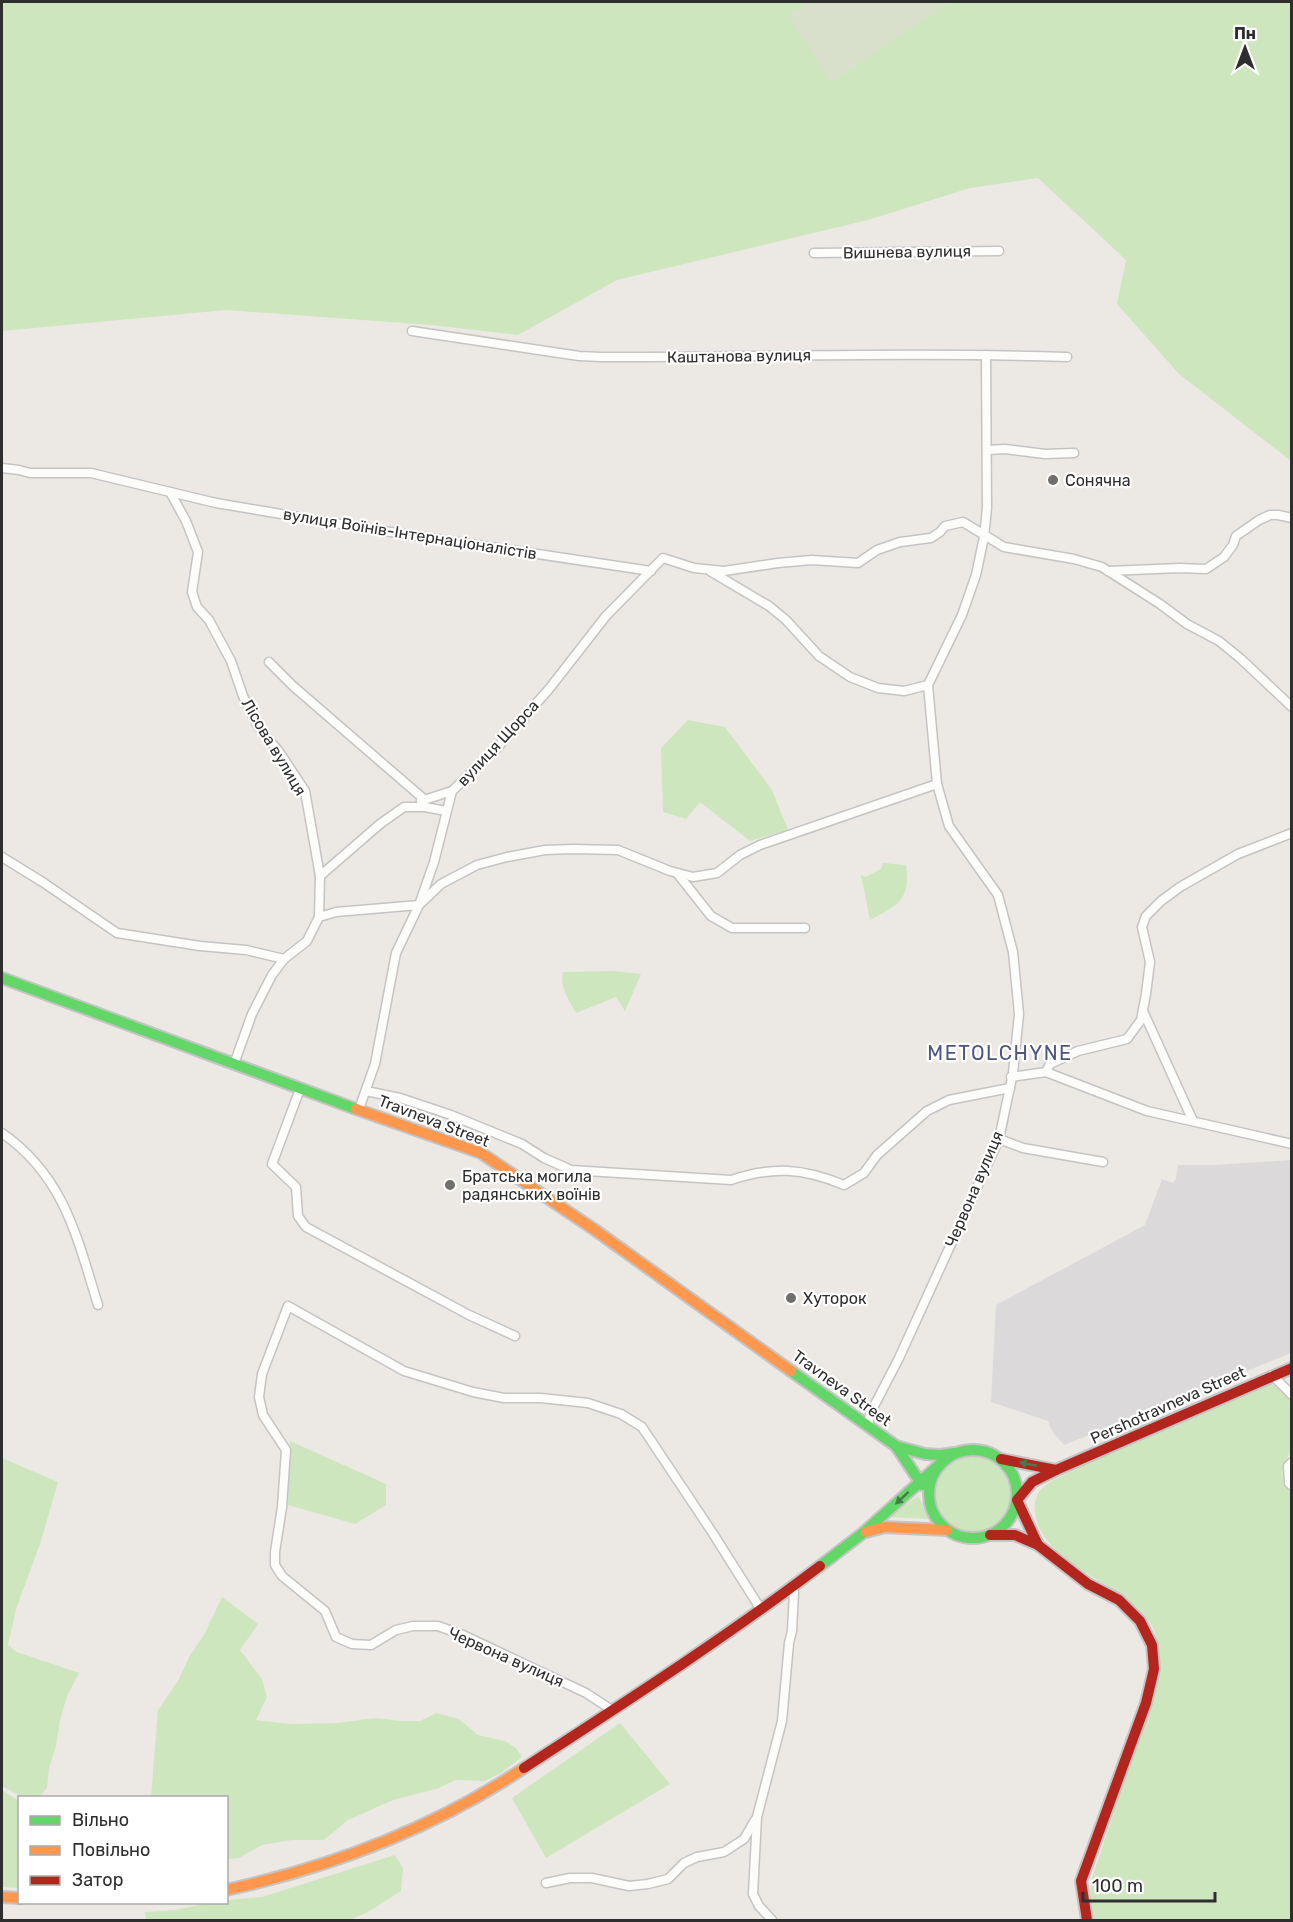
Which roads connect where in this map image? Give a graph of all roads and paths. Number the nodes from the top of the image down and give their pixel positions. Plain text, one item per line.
1 (999, 251) dead end
2 (814, 254) dead end
3 (412, 332) dead end
4 (986, 355) junction
5 (1067, 357) dead end
6 (987, 450) junction
7 (1074, 453) dead end
8 (2, 468) edge
9 (170, 492) junction
10 (1292, 519) edge
11 (984, 537) junction
12 (706, 569) junction
13 (651, 571) junction
14 (1108, 571) junction
15 (269, 662) dead end
16 (928, 686) junction
17 (1292, 707) edge
18 (937, 784) junction
19 (452, 791) junction
20 (425, 800) junction
21 (404, 807) junction
22 (446, 811) junction
23 (1292, 833) edge
24 (2, 857) edge
25 (676, 873) junction
26 (320, 876) junction
27 (419, 905) junction
28 (319, 917) junction
29 (805, 928) dead end
30 (284, 959) junction
31 (2, 978) edge
32 (1143, 1011) junction
33 (234, 1064) junction
34 (1046, 1072) junction
35 (1011, 1077) junction
36 (1010, 1088) junction
37 (300, 1089) junction
38 (366, 1091) junction
39 (359, 1109) junction
40 (1193, 1121) junction
41 (2, 1133) edge
42 (999, 1139) junction
43 (1292, 1144) edge
44 (1103, 1162) dead end
45 (98, 1305) dead end
46 (515, 1336) dead end
47 (1292, 1368) edge
48 (1272, 1376) junction
49 (1292, 1395) edge
50 (868, 1425) junction
51 (896, 1446) junction
52 (955, 1453) junction
53 (1000, 1459) junction
54 (1292, 1462) edge
55 (941, 1463) junction
56 (1056, 1470) junction
57 (920, 1481) junction
58 (1292, 1486) edge
59 (929, 1499) junction
60 (1017, 1500) junction
61 (947, 1530) junction
62 (863, 1533) junction
63 (990, 1535) junction
64 (1038, 1545) junction
65 (792, 1587) junction
66 (760, 1608) junction
67 (612, 1710) junction
68 (757, 1817) junction
69 (546, 1883) dead end
70 (228, 1890) edge
71 (2, 1897) edge
72 (18, 1898) edge
73 (772, 1920) edge
74 (1087, 1920) edge

1 - 2 street, Вишнева вулиця
3 - 4 street, Каштанова вулиця
4 - 5 street, Каштанова вулиця
4 - 6 street
6 - 7 street
6 - 11 street
8 - 9 street, вулиця Воїнів-Інтернаціоналістів
9 - 13 street, вулиця Воїнів-Інтернаціоналістів
9 - 26 street, Лісова вулиця
10 - 14 street
11 - 12 street, вулиця Щорса
11 - 14 street
11 - 16 street
12 - 13 street, вулиця Щорса
12 - 16 street, вулиця Щорса
13 - 19 street, вулиця Щорса
14 - 17 street
15 - 20 street
16 - 18 street, Червона вулиця
18 - 25 street
18 - 35 street, Червона вулиця
19 - 20 street
19 - 22 street, вулиця Щорса
20 - 21 street
21 - 22 street
21 - 26 street
22 - 27 street, вулиця Щорса
23 - 32 street
24 - 30 street
25 - 27 street
25 - 29 street
26 - 28 street, Лісова вулиця
27 - 28 street
27 - 38 street, вулиця Щорса
28 - 30 street
30 - 33 street
31 - 33 street, Travneva Street
32 - 34 street
32 - 40 street
33 - 37 street, Travneva Street
34 - 35 street
34 - 40 street
35 - 36 street, Червона вулиця
36 - 38 street
36 - 42 street, Червона вулиця
37 - 39 street, Travneva Street
37 - 46 street
38 - 39 street, вулиця Щорса
39 - 50 street, Travneva Street
40 - 43 street
41 - 45 street
42 - 44 street
42 - 50 street, Червона вулиця
47 - 48 street, Pershotravneva Street
48 - 49 street
48 - 56 street, Pershotravneva Street
50 - 51 street, Travneva Street
51 - 52 street
51 - 57 street
52 - 53 street
52 - 55 street
56 -> 53 street
53 - 60 street
54 - 58 street
55 - 57 street
55 - 59 street
56 - 60 street, Pershotravneva Street
57 - 59 street
57 -> 62 street
59 - 61 street
60 - 63 street
60 - 64 street
61 - 62 street
61 - 63 street
62 - 65 street
63 - 64 street
64 - 74 street
65 - 66 street
65 - 68 street
66 - 67 street
66 - 67 street, Червона вулиця
67 - 70 street
68 - 69 street
68 - 73 street
71 - 72 street

